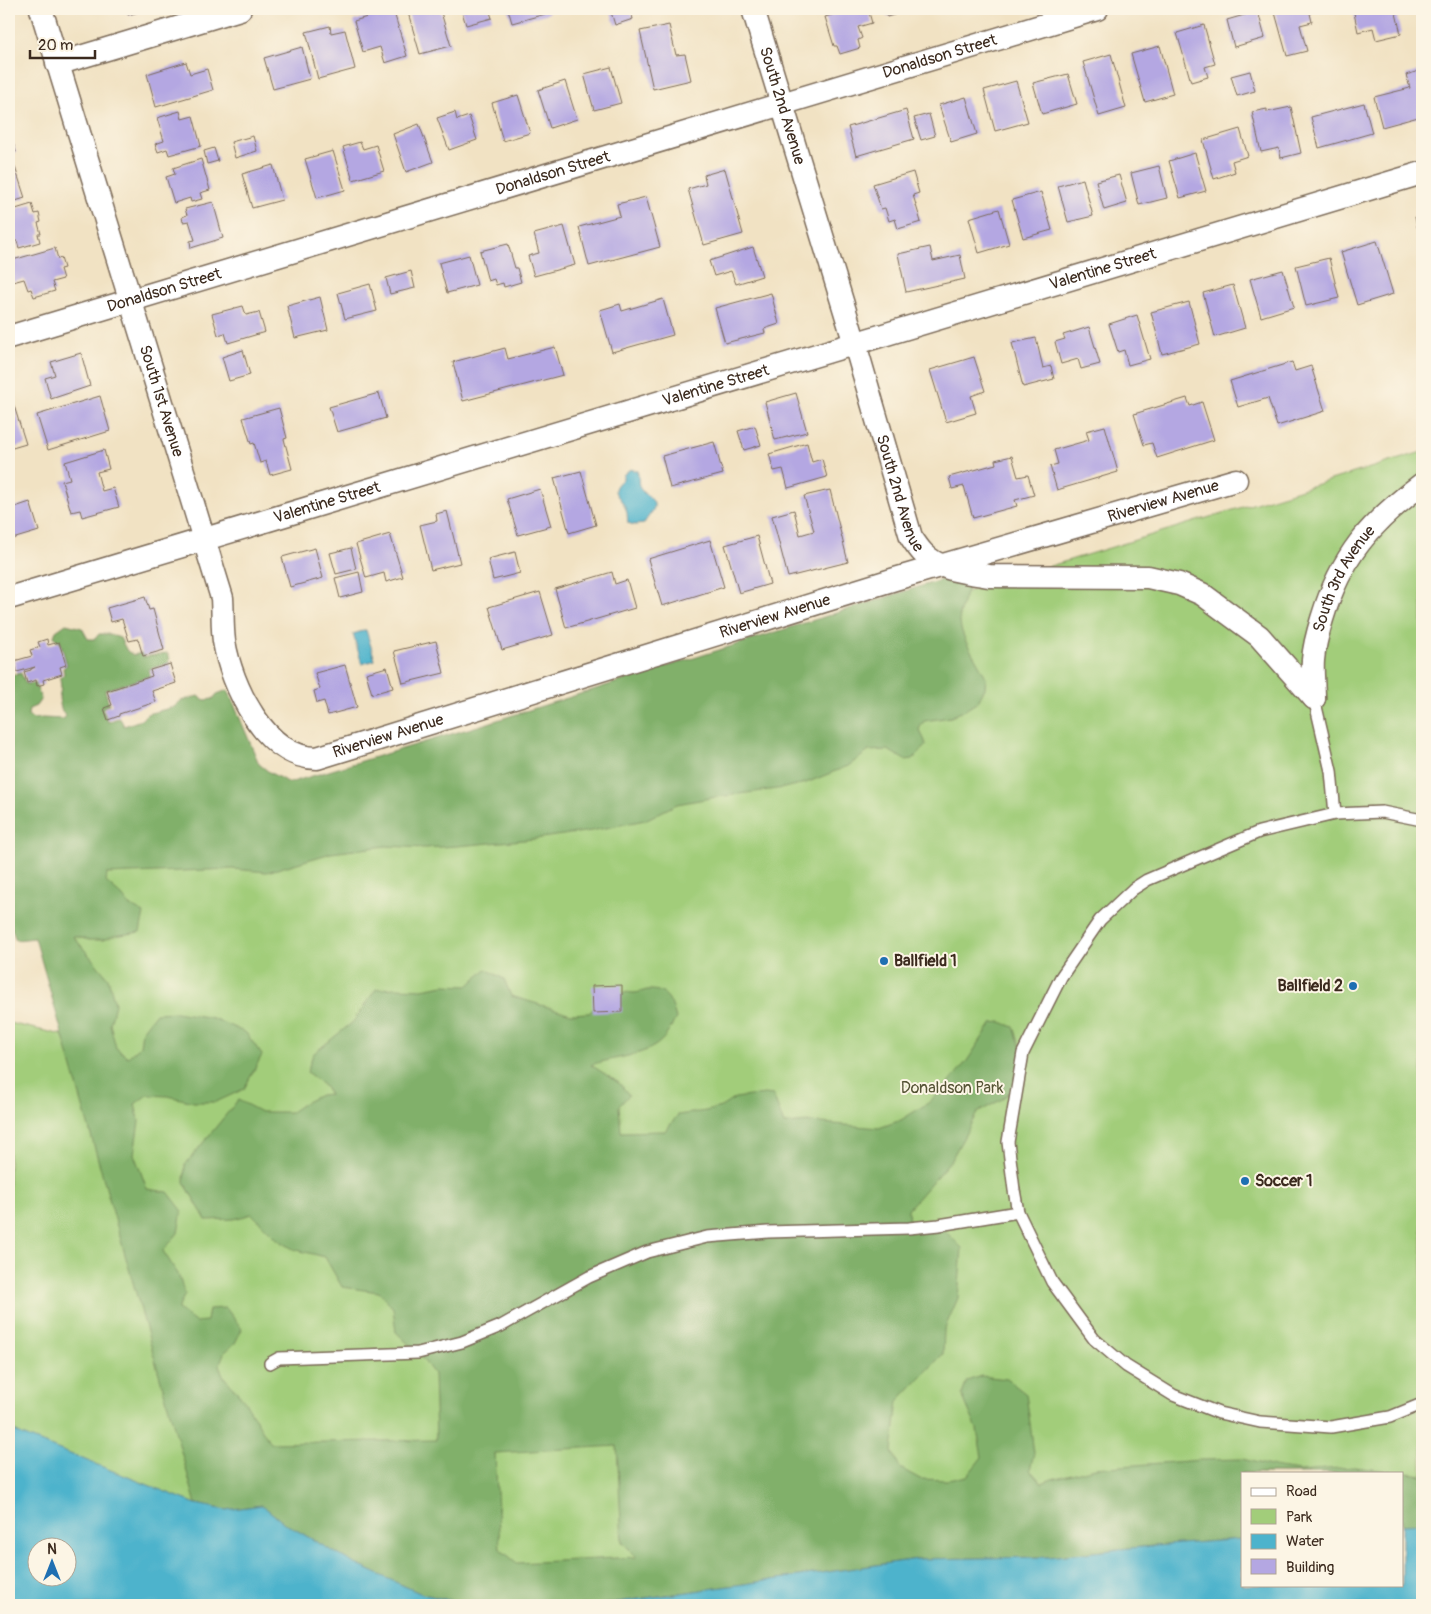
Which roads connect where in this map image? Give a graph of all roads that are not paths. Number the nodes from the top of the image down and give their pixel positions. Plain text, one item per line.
1 (41, 9) edge
2 (240, 9) edge
3 (753, 9) edge
4 (1097, 9) edge
5 (57, 64) junction
6 (782, 104) junction
7 (1422, 173) edge
8 (130, 301) junction
9 (9, 337) edge
10 (855, 344) junction
11 (1236, 480) dead end
12 (1422, 484) edge
13 (205, 539) junction
14 (942, 566) junction
15 (9, 598) edge
16 (1314, 698) junction
17 (316, 758) joint
18 (1335, 814) junction
19 (1422, 820) edge
20 (1018, 1212) junction
21 (270, 1363) dead end
22 (1422, 1404) edge

1 - 5 street, South 1st Avenue
2 - 5 street
3 - 6 street, South 2nd Avenue
4 - 6 street, Donaldson Street
5 - 8 street, South 1st Avenue
6 - 8 street, Donaldson Street
6 - 10 street, South 2nd Avenue
7 - 10 street, Valentine Street
8 - 9 street, Donaldson Street
8 - 13 street, South 1st Avenue
10 - 13 street, Valentine Street
10 - 14 street, South 2nd Avenue
11 - 14 street, Riverview Avenue
12 - 16 street, South 3rd Avenue
13 - 15 street, Valentine Street
13 - 17 street, South 1st Avenue
14 - 16 street, South 2nd Avenue
14 - 17 street, Riverview Avenue
16 - 18 lane
18 - 19 lane
18 - 20 lane
20 - 21 lane
20 - 22 lane

